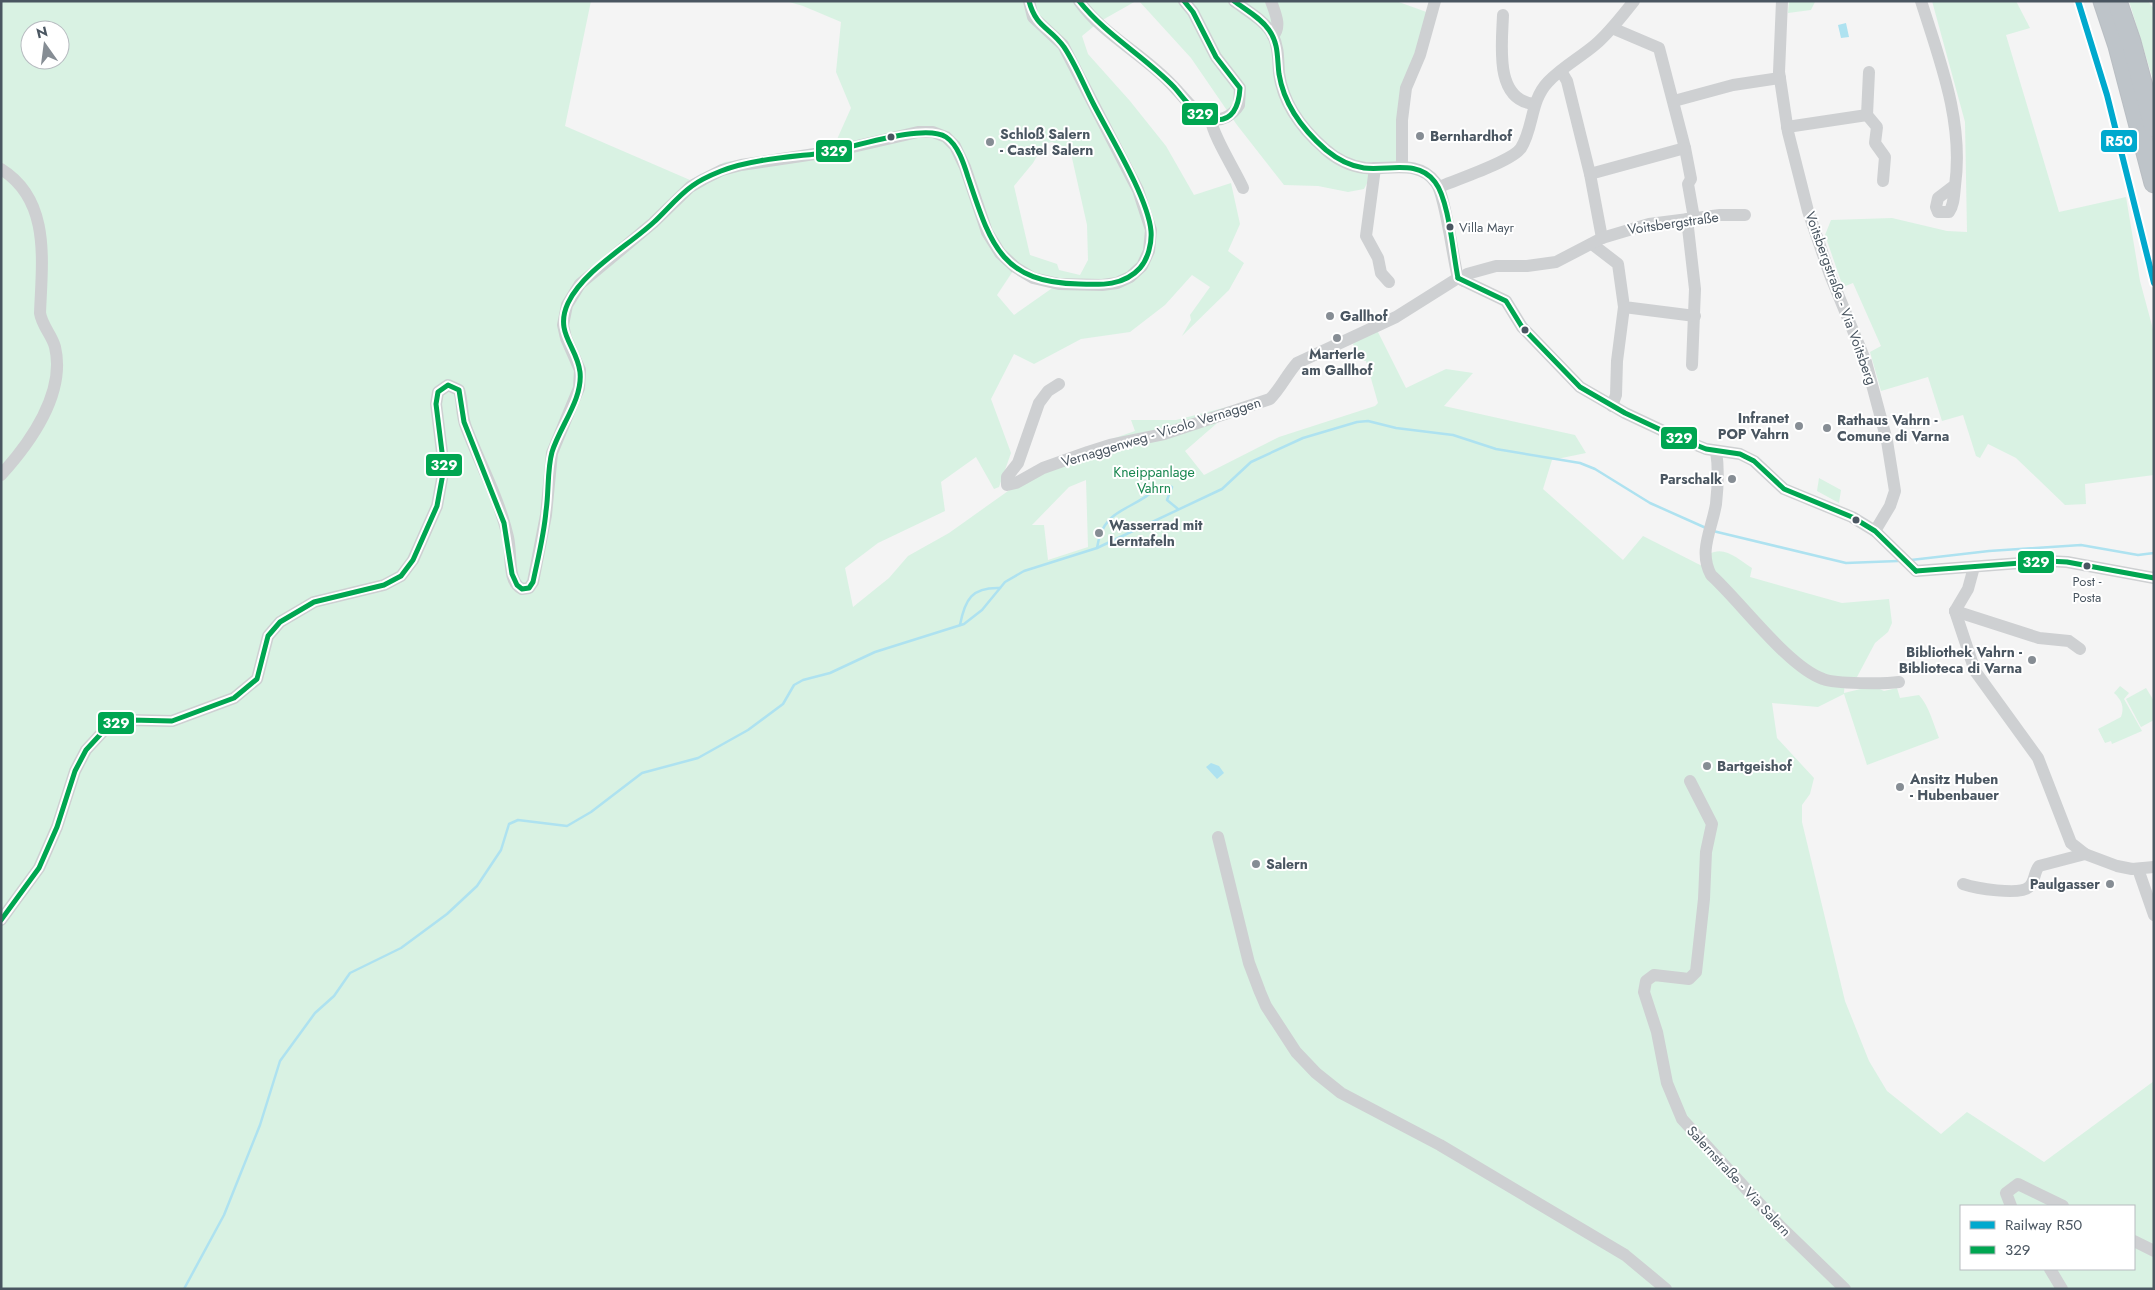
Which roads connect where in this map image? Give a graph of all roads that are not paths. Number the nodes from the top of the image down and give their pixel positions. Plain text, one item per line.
1 (1029, 1) edge
2 (1079, 1) edge
3 (1184, 1) edge
4 (1234, 1) edge
5 (1271, 1) edge
6 (1435, 1) edge
7 (1634, 1) edge
8 (1782, 1) edge
9 (1922, 1) edge
10 (2103, 1) edge
11 (2118, 1) edge
12 (1503, 15) dead end
13 (1612, 28) junction
14 (1273, 36) junction
15 (1561, 71) junction
16 (1869, 72) dead end
17 (1780, 78) junction
18 (1674, 101) junction
19 (1534, 104) junction
20 (1867, 115) junction
21 (1211, 120) junction
22 (1787, 127) junction
23 (2154, 127) edge
24 (1685, 148) junction
25 (1402, 167) junction
26 (1, 168) edge
27 (1374, 168) junction
28 (1590, 174) junction
29 (1883, 181) dead end
30 (2154, 183) edge
31 (1955, 186) dead end
32 (1439, 187) junction
33 (1243, 188) dead end
34 (1745, 215) dead end
35 (1691, 218) junction
36 (1597, 241) junction
37 (1461, 279) junction
38 (1389, 282) dead end
39 (1624, 306) junction
40 (1695, 316) junction
41 (1692, 365) dead end
42 (1059, 384) dead end
43 (1612, 406) junction
44 (1716, 450) junction
45 (1, 475) edge
46 (1874, 531) junction
47 (1974, 567) junction
48 (2154, 578) edge
49 (1956, 611) junction
50 (2080, 649) dead end
51 (1899, 682) dead end
52 (1690, 781) dead end
53 (1218, 837) dead end
54 (2070, 843) junction
55 (2085, 854) junction
56 (2067, 858) junction
57 (2154, 867) edge
58 (2138, 869) junction
59 (1963, 884) dead end
60 (2154, 914) edge
61 (1, 920) edge
62 (2012, 1205) edge
63 (2061, 1205) edge
64 (2135, 1242) edge
65 (2154, 1251) edge
66 (2051, 1270) edge
67 (1666, 1289) edge
68 (1845, 1289) edge
69 (2062, 1289) edge

1 - 61 street
2 - 21 street
3 - 21 street
4 - 14 street
5 - 14 street
6 - 25 street
7 - 13 street
8 - 17 street, Voitsbergstraße - Via Voitsberg
9 - 31 street
10 - 30 highway
11 - 23 highway
12 - 19 street
13 - 15 street
13 - 18 street
14 - 27 street
15 - 19 street
15 - 28 street
16 - 20 street
17 - 18 street
17 - 22 street, Voitsbergstraße - Via Voitsberg
18 - 24 street
19 - 32 street
20 - 22 street
20 - 29 street
21 - 33 street
22 - 46 street, Voitsbergstraße - Via Voitsberg
24 - 28 street
24 - 35 street
25 - 27 street
25 - 32 street
26 - 45 street
27 - 38 street
28 - 36 street
32 - 37 street
34 - 35 street, Voitsbergstraße
35 - 36 street, Voitsbergstraße
35 - 40 street
36 - 37 street, Voitsbergstraße
36 - 39 street
37 - 42 street, Vernaggenweg - Vicolo Vernaggen
37 - 43 street
39 - 40 street
39 - 43 street
40 - 41 street
43 - 44 street
44 - 46 street
44 - 51 street
46 - 47 street
47 - 48 street
47 - 49 street
49 - 50 street
49 - 54 street
52 - 68 street, Salernstraße - Via Salern
53 - 67 street
54 - 55 street
54 - 56 street
55 - 56 street
55 - 58 street
56 - 59 street
57 - 58 street
58 - 60 street
62 - 63 street
64 - 65 street
66 - 69 street

